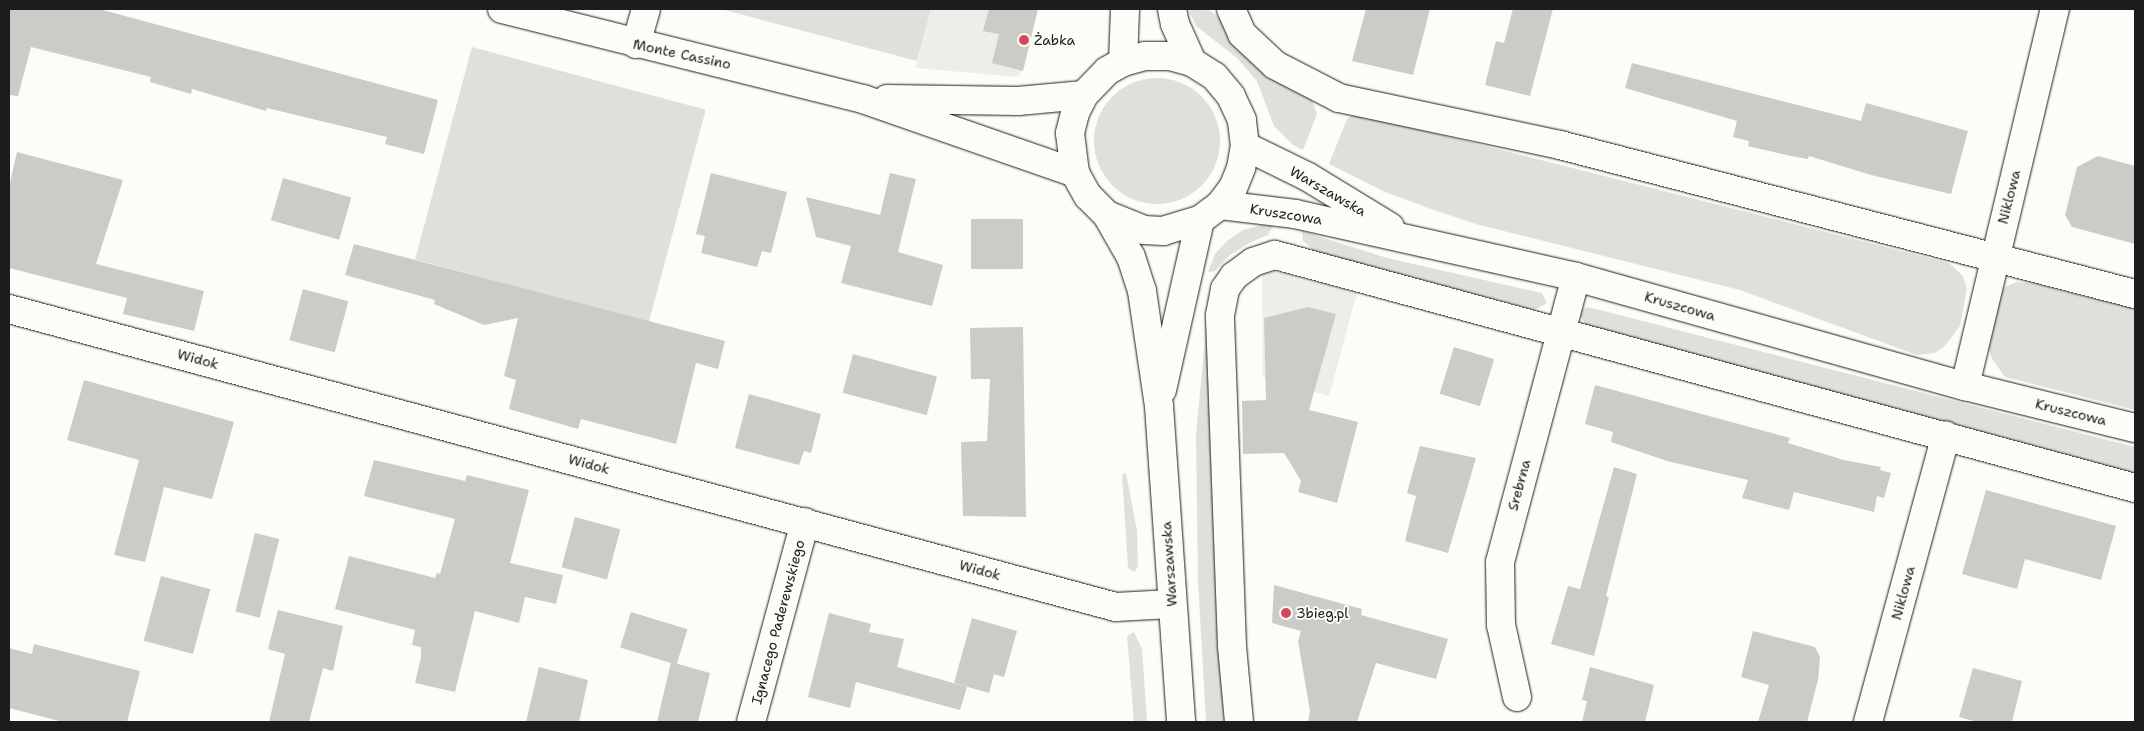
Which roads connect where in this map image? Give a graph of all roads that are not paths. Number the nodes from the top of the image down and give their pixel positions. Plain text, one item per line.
1 (502, 9) edge
2 (646, 9) edge
3 (1124, 9) edge
4 (1172, 9) edge
5 (1231, 9) edge
6 (2055, 9) edge
7 (636, 44) junction
8 (1122, 62) junction
9 (1192, 62) junction
10 (1084, 95) junction
11 (863, 99) junction
12 (1245, 146) junction
13 (1075, 173) junction
14 (1210, 212) junction
15 (1107, 215) junction
16 (1409, 238) junction
17 (1994, 259) junction
18 (1576, 277) junction
19 (2135, 294) edge
20 (9, 309) edge
21 (1561, 333) junction
22 (1965, 386) junction
23 (1159, 406) junction
24 (2135, 428) edge
25 (1946, 435) junction
26 (2135, 488) edge
27 (805, 522) junction
28 (1171, 604) junction
29 (1517, 697) dead end
30 (751, 722) edge
31 (1180, 722) edge
32 (1239, 722) edge
33 (1868, 722) edge

1 - 7 street, Monte Cassino
2 - 7 street
3 - 8 street
4 - 9 street
5 - 17 street
6 - 17 street, Niklowa
7 - 11 street, Monte Cassino
8 - 9 street
8 - 10 street
9 - 12 street
10 - 11 street, Monte Cassino
10 - 13 street
11 - 13 street, Monte Cassino
12 - 14 street
12 - 16 street, Warszawska
13 - 15 street
14 - 15 street
14 - 16 street, Kruszcowa
14 - 23 street, Warszawska
15 - 23 street, Warszawska
16 - 18 street, Kruszcowa
17 - 19 street
17 - 22 street, Niklowa
18 - 21 street, Srebrna
18 - 22 street, Kruszcowa
20 - 27 street, Widok
21 - 25 street
21 - 29 street, Srebrna
21 - 32 street
22 - 24 street, Kruszcowa
23 - 28 street, Warszawska
25 - 26 street
25 - 33 street, Niklowa
27 - 28 street, Widok
27 - 30 street, Ignacego Paderewskiego
28 - 31 street, Warszawska

